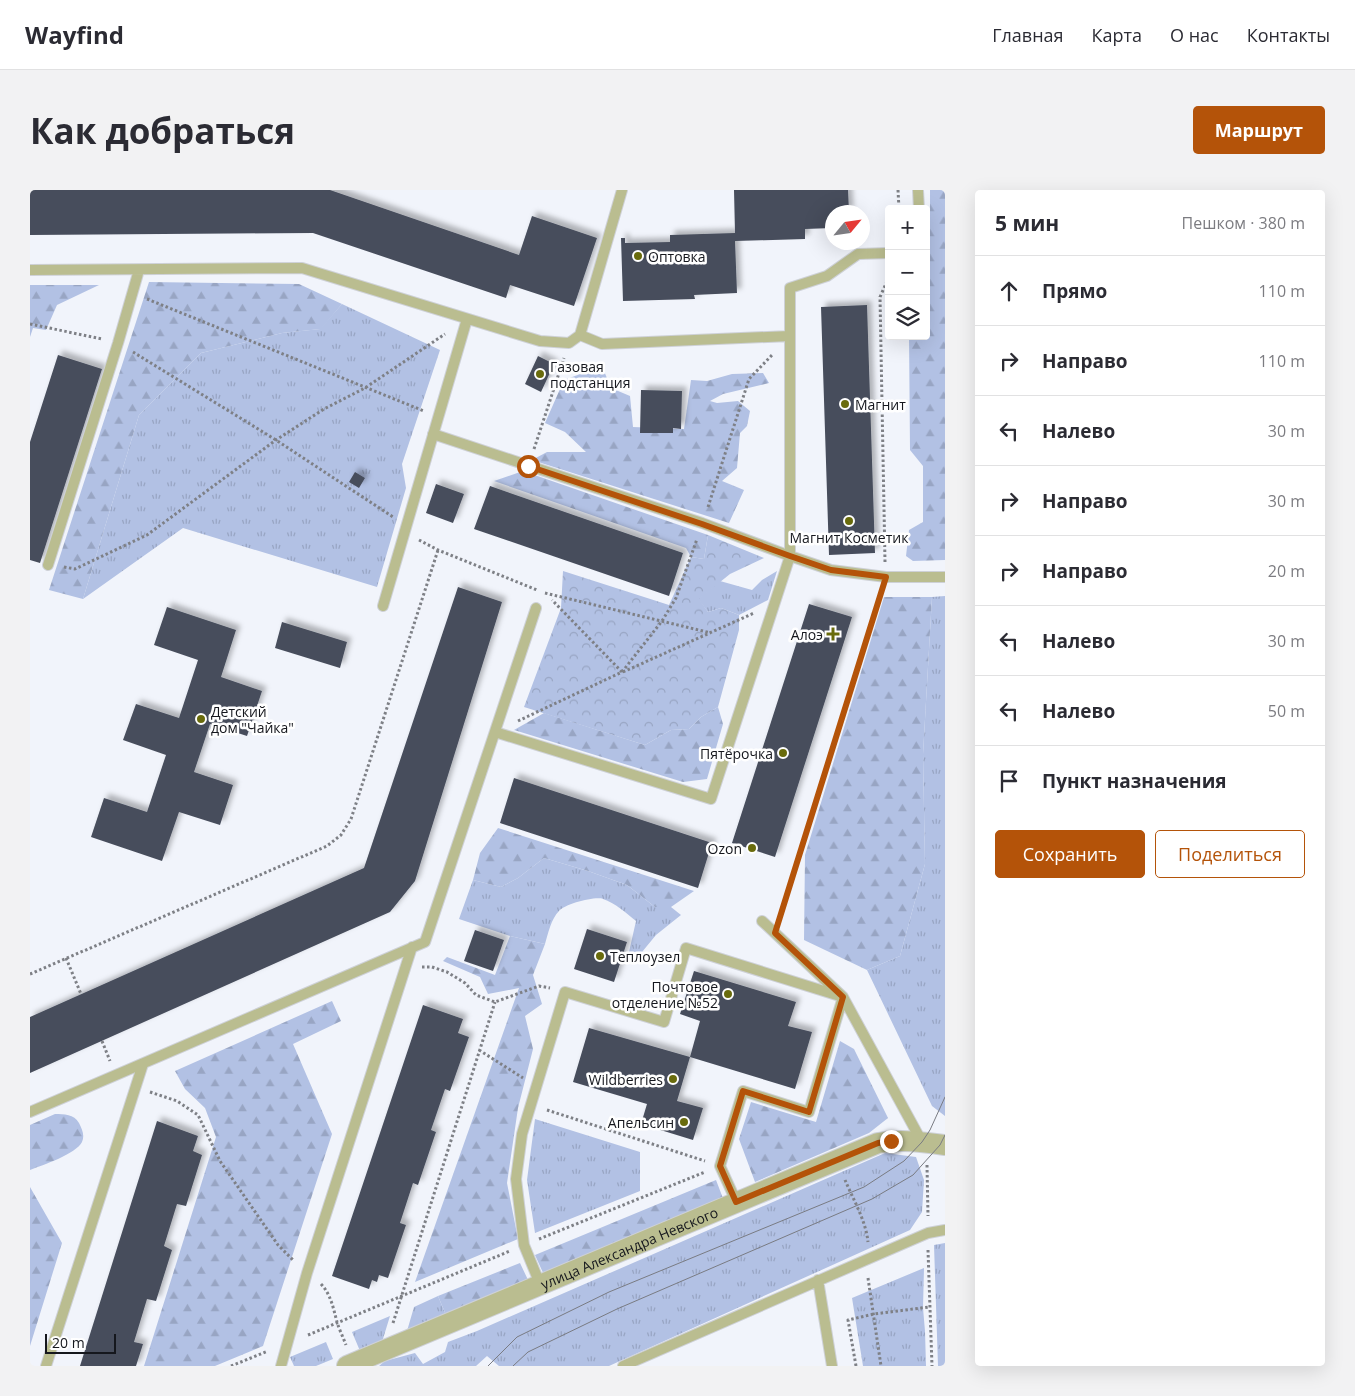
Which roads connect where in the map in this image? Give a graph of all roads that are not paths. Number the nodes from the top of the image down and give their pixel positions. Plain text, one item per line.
1 (622, 190) edge
2 (918, 190) edge
3 (918, 205) edge
4 (885, 252) edge
5 (30, 270) edge
6 (139, 270) junction
7 (466, 320) junction
8 (580, 335) junction
9 (790, 336) junction
10 (433, 434) junction
11 (790, 556) junction
12 (48, 565) road end
13 (945, 577) edge
14 (383, 606) dead end
15 (536, 608) dead end
16 (495, 732) junction
17 (762, 921) dead end
18 (412, 947) junction
19 (843, 997) junction
20 (143, 1064) junction
21 (30, 1112) edge
22 (922, 1142) junction
23 (945, 1145) edge
24 (736, 1202) junction
25 (945, 1230) edge
26 (818, 1280) junction
27 (540, 1284) junction
28 (350, 1364) edge
29 (46, 1366) edge
30 (281, 1366) edge
31 (623, 1366) edge
32 (832, 1366) edge

1 - 8 lane
2 - 3 lane
4 - 9 lane
5 - 6 lane
6 - 7 lane
6 - 12 lane
7 - 8 lane
7 - 10 lane
8 - 9 lane
9 - 11 lane
10 - 11 lane
10 - 14 lane
11 - 13 lane
11 - 16 lane
15 - 16 lane
16 - 18 lane
17 - 19 lane
18 - 20 lane
18 - 30 lane
19 - 22 lane
19 - 24 lane
19 - 27 lane
20 - 21 lane
20 - 29 lane
22 - 23 street, улица Александра Невского
22 - 24 street, улица Александра Невского
24 - 27 street, улица Александра Невского
25 - 26 lane
26 - 31 lane
26 - 32 lane
27 - 28 street, улица Александра Невского

